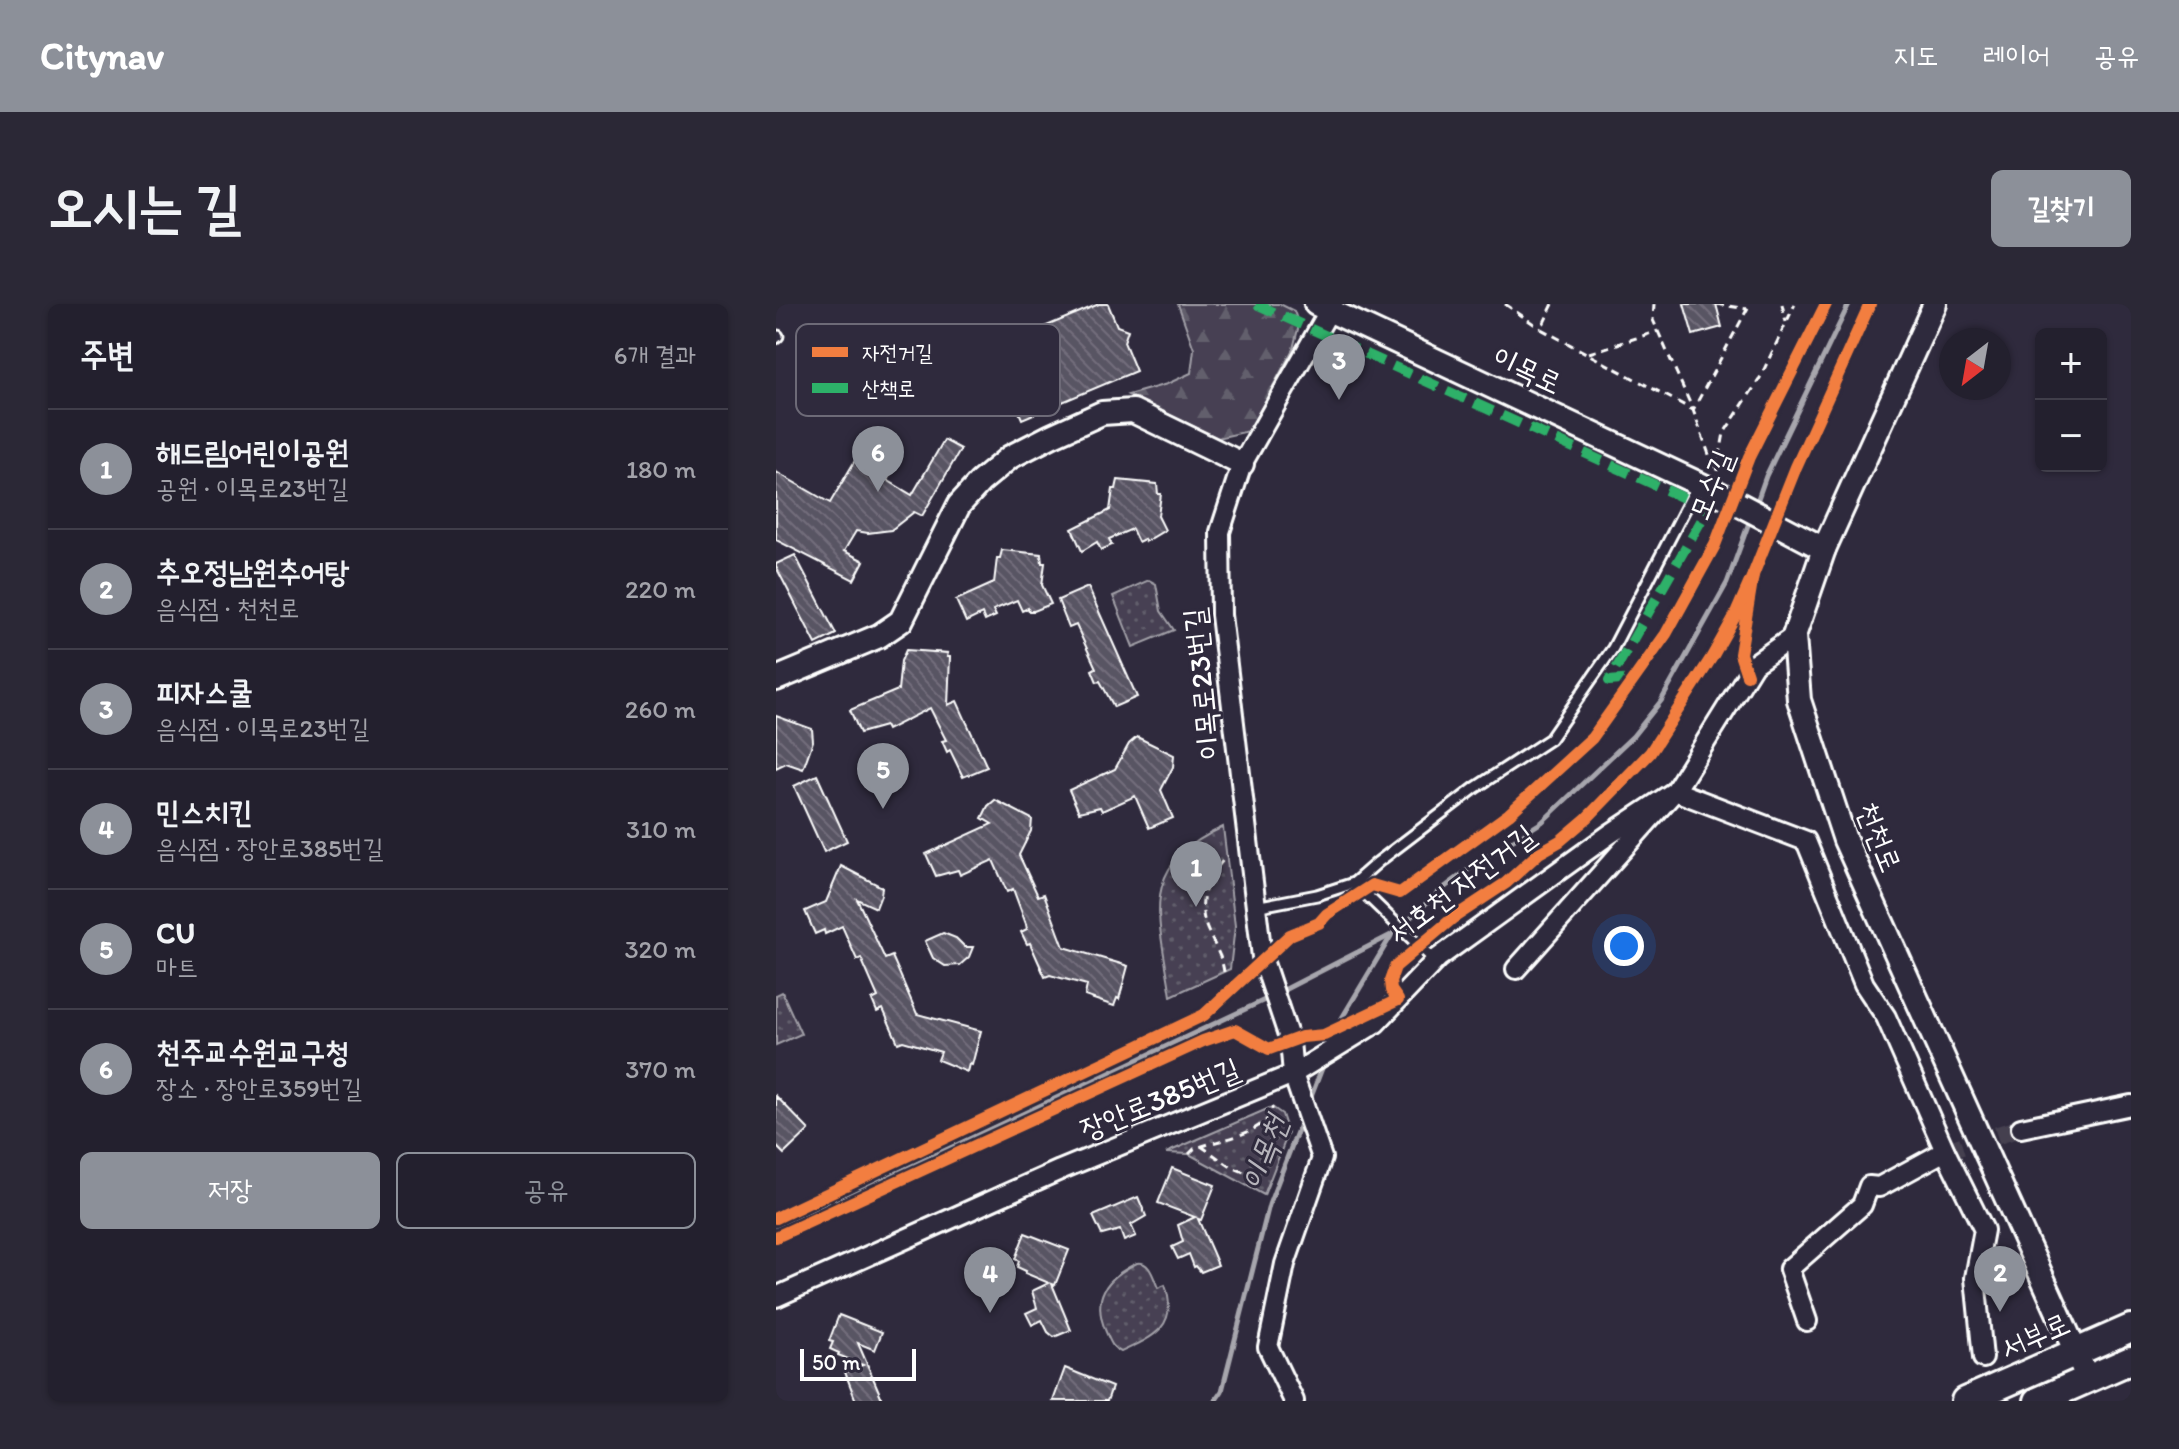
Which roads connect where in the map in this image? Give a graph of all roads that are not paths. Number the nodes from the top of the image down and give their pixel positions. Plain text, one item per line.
1 (1935, 304) edge
2 (1327, 306) edge
3 (1242, 464) junction
4 (1705, 487) junction
5 (1824, 549) junction
6 (1794, 636) junction
7 (776, 679) edge
8 (1675, 791) junction
9 (1354, 883) junction
10 (1255, 907) junction
11 (1433, 959) junction
12 (1516, 969) dead end
13 (1293, 1074) junction
14 (2131, 1105) edge
15 (2021, 1128) tunnel mouth
16 (1945, 1151) junction
17 (776, 1297) edge
18 (1807, 1321) dead end
19 (2131, 1328) edge
20 (2076, 1352) junction
21 (1983, 1358) dead end
22 (2131, 1360) edge
23 (2088, 1379) junction
24 (1294, 1401) edge
25 (1965, 1401) edge
26 (2038, 1401) edge

1 - 5 street, 천천로
2 - 3 street, 이목로23번길
2 - 4 street, 이목로
3 - 7 street
3 - 10 street, 이목로23번길
4 - 5 street, 이목로
4 - 9 lane
5 - 6 street, 천천로
6 - 8 street
6 - 20 street, 천천로
8 - 11 street, 장안로385번길
8 - 12 street
8 - 16 street
9 - 10 lane
9 - 11 lane
10 - 13 street, 이목로23번길
11 - 13 street, 장안로385번길
13 - 17 street, 장안로385번길
13 - 24 street
14 - 15 street
16 - 18 street
16 - 21 street
19 - 20 main road, 서부로
20 - 23 street, 천천로
20 - 25 main road, 서부로
22 - 23 main road, 서부로
23 - 26 main road, 서부로

